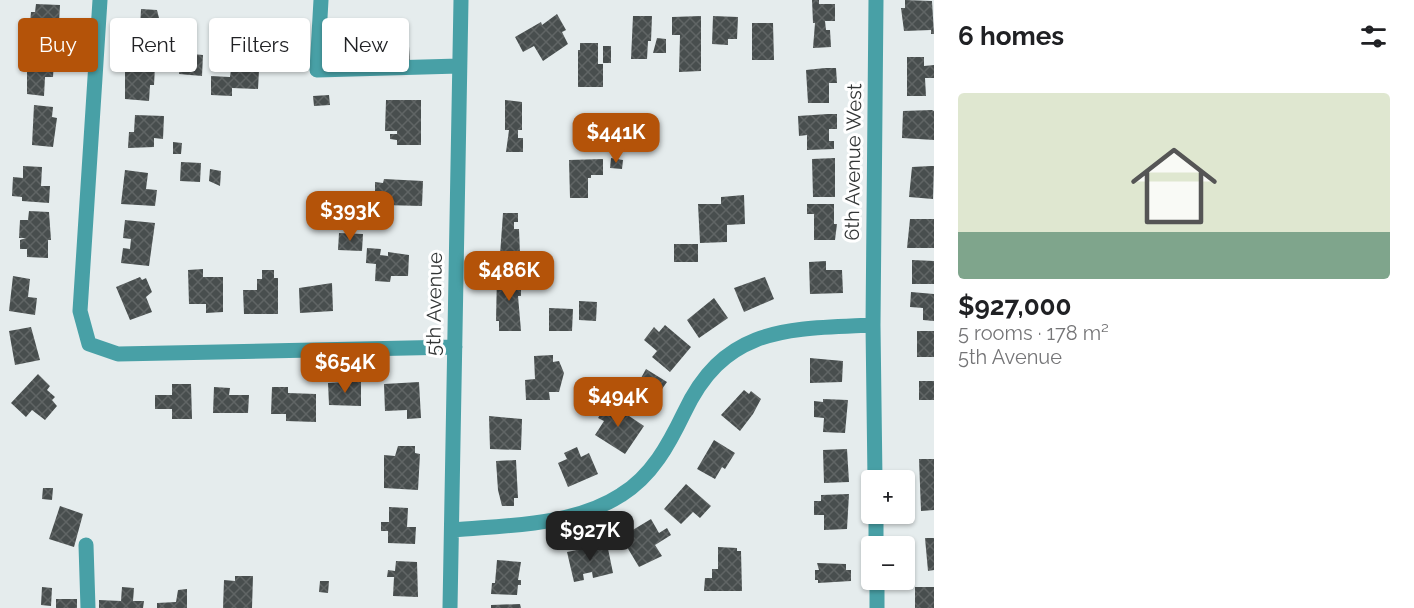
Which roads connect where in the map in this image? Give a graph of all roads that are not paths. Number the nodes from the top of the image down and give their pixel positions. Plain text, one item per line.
1 (100, 0) edge
2 (321, 0) edge
3 (460, 0) edge
4 (876, 0) edge
5 (459, 66) junction
6 (873, 325) junction
7 (455, 347) junction
8 (875, 470) edge
9 (453, 530) junction
10 (86, 545) dead end
11 (877, 590) edge
12 (88, 608) edge
13 (450, 608) edge
14 (877, 608) edge

1 - 7 street
2 - 5 street
3 - 5 street, 5th Avenue
4 - 6 street, 6th Avenue West
5 - 7 street, 5th Avenue
6 - 8 street, 6th Avenue West
6 - 9 street
7 - 9 street, 5th Avenue
9 - 13 street, 5th Avenue
10 - 12 street
11 - 14 street

